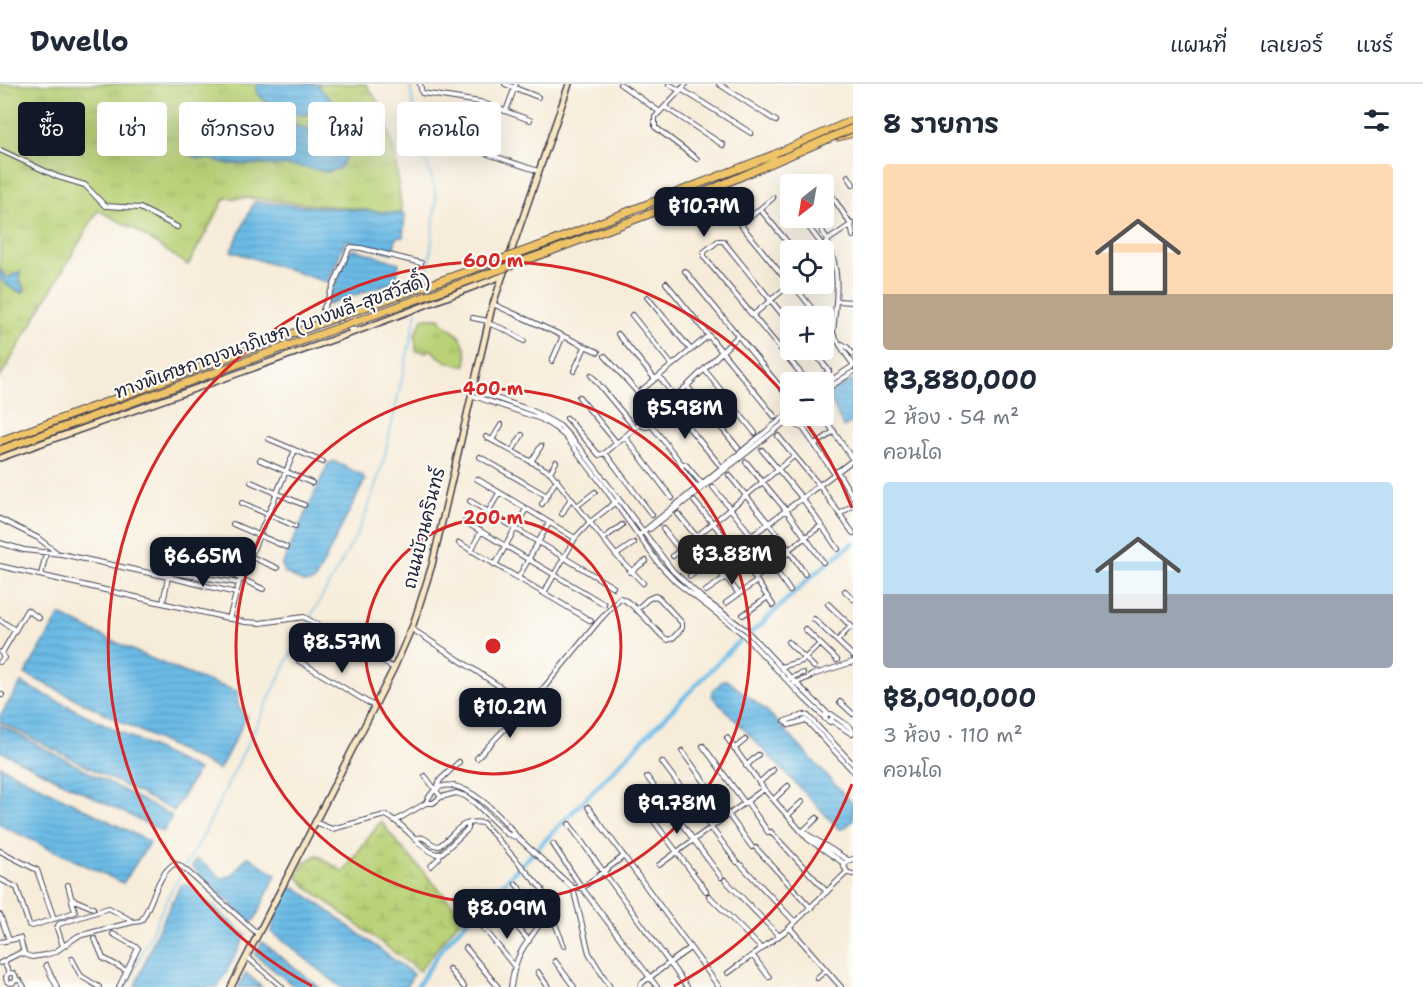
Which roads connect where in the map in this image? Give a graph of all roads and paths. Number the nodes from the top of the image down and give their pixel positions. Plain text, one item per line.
1 (420, 84) edge
2 (505, 84) edge
3 (569, 84) edge
4 (621, 84) edge
5 (669, 84) edge
6 (686, 84) edge
7 (719, 84) edge
8 (515, 86) edge
9 (680, 90) junction
10 (538, 97) dead end
11 (665, 107) junction
12 (506, 111) junction
13 (660, 112) junction
14 (530, 120) dead end
15 (853, 120) edge
16 (776, 121) dead end
17 (853, 128) edge
18 (751, 133) dead end
19 (853, 133) edge
20 (827, 140) junction
21 (723, 145) dead end
22 (0, 150) edge
23 (494, 156) edge
24 (697, 159) dead end
25 (538, 171) junction
26 (848, 176) dead end
27 (853, 184) edge
28 (773, 198) dead end
29 (834, 198) edge
30 (760, 209) junction
31 (852, 224) edge
32 (177, 227) dead end
33 (821, 228) edge
34 (853, 236) edge
35 (786, 240) edge
36 (828, 240) joint
37 (421, 263) dead end
38 (834, 263) edge
39 (685, 271) dead end
40 (780, 271) edge
41 (502, 276) junction
42 (666, 283) dead end
43 (780, 291) edge
44 (647, 297) dead end
45 (771, 300) junction
46 (837, 301) junction
47 (853, 302) edge
48 (493, 304) junction
49 (780, 311) edge
50 (632, 315) dead end
51 (753, 315) junction
52 (473, 318) dead end
53 (487, 322) junction
54 (834, 325) edge
55 (360, 330) junction
56 (618, 334) dead end
57 (834, 334) edge
58 (563, 336) junction
59 (708, 336) junction
60 (738, 336) junction
61 (524, 341) dead end
62 (841, 344) junction
63 (585, 347) junction
64 (690, 350) junction
65 (721, 351) junction
66 (598, 352) dead end
67 (853, 354) edge
68 (605, 356) dead end
69 (820, 360) edge
70 (552, 361) dead end
71 (672, 365) junction
72 (853, 365) edge
73 (704, 369) junction
74 (574, 371) dead end
75 (800, 372) edge
76 (828, 372) edge
77 (853, 372) edge
78 (591, 375) dead end
79 (657, 377) junction
80 (834, 378) edge
81 (834, 384) edge
82 (687, 387) junction
83 (780, 387) edge
84 (472, 392) junction
85 (638, 393) junction
86 (579, 397) dead end
87 (675, 397) junction
88 (668, 403) junction
89 (645, 413) junction
90 (652, 416) junction
91 (775, 417) dead end
92 (567, 418) dead end
93 (641, 423) junction
94 (780, 423) edge
95 (651, 424) junction
96 (501, 425) dead end
97 (797, 426) edge
98 (830, 426) edge
99 (635, 428) junction
100 (803, 428) joint
101 (834, 431) junction
102 (755, 433) dead end
103 (522, 435) dead end
104 (778, 436) dead end
105 (486, 437) dead end
106 (625, 437) junction
107 (268, 439) dead end
108 (492, 440) junction
109 (0, 441) edge
110 (617, 443) junction
111 (815, 445) junction
112 (541, 446) dead end
113 (738, 448) dead end
114 (0, 450) edge
115 (295, 450) junction
116 (762, 450) dead end
117 (512, 451) junction
118 (605, 453) junction
119 (794, 456) junction
120 (0, 458) edge
121 (480, 458) dead end
122 (260, 460) dead end
123 (853, 460) edge
124 (322, 462) dead end
125 (531, 462) junction
126 (556, 462) dead end
127 (746, 462) dead end
128 (681, 463) junction
129 (719, 464) dead end
130 (778, 469) junction
131 (286, 472) junction
132 (550, 472) junction
133 (835, 472) junction
134 (729, 475) dead end
135 (477, 479) dead end
136 (557, 479) junction
137 (251, 482) dead end
138 (762, 482) junction
139 (312, 483) dead end
140 (819, 484) junction
141 (703, 485) junction
142 (713, 488) dead end
143 (698, 489) junction
144 (595, 492) dead end
145 (277, 493) junction
146 (499, 493) junction
147 (546, 496) junction
148 (746, 496) junction
149 (853, 497) edge
150 (571, 498) junction
151 (672, 498) dead end
152 (802, 498) junction
153 (617, 500) junction
154 (470, 501) dead end
155 (693, 501) dead end
156 (242, 503) dead end
157 (542, 504) dead end
158 (304, 505) dead end
159 (853, 505) edge
160 (577, 507) junction
161 (730, 508) junction
162 (526, 509) junction
163 (786, 510) junction
164 (488, 512) junction
165 (268, 514) junction
166 (562, 514) dead end
167 (678, 514) dead end
168 (840, 514) junction
169 (652, 515) dead end
170 (0, 519) edge
171 (465, 522) dead end
172 (712, 522) junction
173 (549, 523) junction
174 (590, 523) junction
175 (768, 523) junction
176 (233, 524) dead end
177 (622, 525) dead end
178 (822, 525) junction
179 (295, 526) dead end
180 (515, 527) junction
181 (663, 529) dead end
182 (481, 531) junction
183 (645, 532) junction
184 (853, 533) edge
185 (260, 535) junction
186 (639, 536) junction
187 (696, 536) junction
188 (752, 536) junction
189 (575, 538) junction
190 (806, 538) junction
191 (603, 539) junction
192 (539, 542) junction
193 (0, 543) edge
194 (459, 543) dead end
195 (634, 543) dead end
196 (224, 545) dead end
197 (505, 546) junction
198 (286, 547) dead end
199 (734, 547) junction
200 (838, 549) dead end
201 (680, 550) junction
202 (471, 551) junction
203 (789, 551) junction
204 (46, 552) junction
205 (57, 553) junction
206 (616, 555) junction
207 (673, 556) dead end
208 (250, 557) junction
209 (564, 557) junction
210 (528, 560) junction
211 (713, 560) junction
212 (646, 561) dead end
213 (823, 562) dead end
214 (209, 564) dead end
215 (745, 564) junction
216 (495, 565) junction
217 (773, 565) junction
218 (0, 566) edge
219 (277, 568) dead end
220 (630, 572) junction
221 (697, 572) junction
222 (805, 574) dead end
223 (41, 575) junction
224 (554, 575) junction
225 (167, 576) junction
226 (690, 576) dead end
227 (518, 578) junction
228 (680, 578) junction
229 (725, 578) junction
230 (756, 580) junction
231 (240, 581) junction
232 (676, 582) junction
233 (644, 583) dead end
234 (613, 587) dead end
235 (263, 589) dead end
236 (706, 591) dead end
237 (790, 591) dead end
238 (845, 591) dead end
239 (236, 593) junction
240 (544, 594) junction
241 (739, 594) junction
242 (768, 597) junction
243 (853, 599) edge
244 (163, 603) junction
245 (726, 603) dead end
246 (604, 604) dead end
247 (828, 604) dead end
248 (773, 605) dead end
249 (636, 610) junction
250 (743, 615) dead end
251 (39, 618) dead end
252 (229, 619) junction
253 (814, 619) dead end
254 (0, 620) edge
255 (591, 621) dead end
256 (852, 627) edge
257 (412, 629) junction
258 (805, 629) dead end
259 (15, 630) junction
260 (745, 632) junction
261 (837, 641) junction
262 (755, 642) junction
263 (788, 642) dead end
264 (820, 644) junction
265 (1, 652) edge
266 (853, 656) edge
267 (805, 658) junction
268 (837, 660) dead end
269 (299, 661) dead end
270 (0, 662) edge
271 (853, 662) edge
272 (781, 667) junction
273 (814, 667) dead end
274 (394, 668) junction
275 (807, 676) junction
276 (789, 679) junction
277 (793, 684) junction
278 (840, 702) dead end
279 (528, 705) junction
280 (374, 706) junction
281 (853, 714) edge
282 (829, 718) junction
283 (820, 732) junction
284 (853, 734) edge
285 (727, 738) dead end
286 (745, 740) dead end
287 (703, 746) dead end
288 (734, 749) junction
289 (682, 751) dead end
290 (758, 755) dead end
291 (843, 757) junction
292 (477, 758) dead end
293 (459, 762) dead end
294 (662, 762) dead end
295 (853, 764) edge
296 (746, 766) junction
297 (773, 770) dead end
298 (853, 771) edge
299 (424, 776) dead end
300 (646, 777) dead end
301 (759, 783) junction
302 (788, 786) dead end
303 (764, 789) junction
304 (436, 791) junction
305 (632, 792) dead end
306 (441, 797) junction
307 (479, 797) junction
308 (774, 799) junction
309 (746, 802) junction
310 (802, 802) dead end
311 (426, 803) junction
312 (475, 803) junction
313 (588, 807) dead end
314 (729, 815) junction
315 (788, 815) junction
316 (817, 818) dead end
317 (395, 820) junction
318 (314, 822) junction
319 (468, 824) junction
320 (568, 824) dead end
321 (711, 828) junction
322 (804, 832) junction
323 (516, 837) junction
324 (417, 838) junction
325 (694, 840) junction
326 (432, 843) junction
327 (553, 844) dead end
328 (428, 849) junction
329 (829, 850) junction
330 (0, 851) edge
331 (676, 852) junction
332 (441, 853) junction
333 (624, 856) junction
334 (851, 859) edge
335 (845, 864) junction
336 (659, 865) dead end
337 (430, 866) dead end
338 (604, 871) junction
339 (847, 872) junction
340 (853, 874) edge
341 (0, 879) edge
342 (516, 884) dead end
343 (68, 885) dead end
344 (573, 888) junction
345 (582, 888) junction
346 (706, 891) dead end
347 (827, 892) junction
348 (709, 896) dead end
349 (72, 899) junction
350 (501, 907) dead end
351 (93, 908) dead end
352 (811, 908) junction
353 (546, 909) junction
354 (0, 915) edge
355 (544, 918) junction
356 (54, 919) junction
357 (132, 922) junction
358 (795, 922) junction
359 (483, 927) dead end
360 (790, 928) junction
361 (113, 934) dead end
362 (259, 934) junction
363 (779, 936) junction
364 (95, 939) dead end
365 (9, 940) junction
366 (529, 941) junction
367 (0, 942) edge
368 (63, 946) junction
369 (564, 946) dead end
370 (466, 948) dead end
371 (690, 948) junction
372 (762, 949) junction
373 (24, 953) junction
374 (753, 956) junction
375 (247, 957) junction
376 (72, 959) dead end
377 (555, 961) dead end
378 (2, 962) edge
379 (670, 963) junction
380 (46, 965) dead end
381 (515, 967) junction
382 (449, 969) dead end
383 (826, 970) junction
384 (127, 971) junction
385 (538, 972) dead end
386 (9, 973) junction
387 (729, 973) dead end
388 (650, 977) junction
389 (769, 977) dead end
390 (817, 978) dead end
391 (16, 980) junction
392 (24, 987) edge
393 (57, 987) edge
394 (99, 987) edge
395 (119, 987) edge
396 (231, 987) edge
397 (282, 987) edge
398 (464, 987) edge
399 (498, 987) edge
400 (511, 987) edge
401 (548, 987) edge
402 (574, 987) edge
403 (610, 987) edge
404 (640, 987) edge
405 (657, 987) edge
406 (687, 987) edge
407 (718, 987) edge
408 (841, 987) edge

1 - 12 street
2 - 8 street
3 - 25 street, ถนนบัวนครินทร์
4 - 13 street
5 - 9 street
6 - 9 street
7 - 16 street
8 - 10 street
8 - 12 street
9 - 11 street
9 - 18 street
11 - 13 street
11 - 21 street
12 - 14 street
13 - 24 street
15 - 109 highway, ทางพิเศษกาญจนาภิเษก (บางพลี-สุขสวัสดิ์), bridge
17 - 20 highway, ทางพิเศษกาญจนาภิเษก (บางพลี-สุขสวัสดิ์), bridge
19 - 20 highway, bridge
20 - 114 highway, ทางพิเศษกาญจนาภิเษก (บางพลี-สุขสวัสดิ์), bridge
22 - 32 street
23 - 25 street
25 - 41 street, ถนนบัวนครินทร์
26 - 27 street
28 - 30 street
29 - 31 street
30 - 35 street
30 - 40 street
31 - 34 street
31 - 36 street
33 - 36 street
37 - 55 street
38 - 46 street
39 - 60 street
41 - 48 street, ถนนบัวนครินทร์
41 - 55 street
42 - 59 street
43 - 45 street
44 - 64 street
45 - 49 street
45 - 51 street
45 - 51 street
46 - 47 street
46 - 54 street
48 - 53 street, ถนนบัวนครินทร์
48 - 58 street
50 - 71 street
51 - 75 street
52 - 53 street
53 - 61 street
53 - 84 street, ถนนบัวนครินทร์
55 - 120 street
56 - 79 street
57 - 62 street
58 - 63 street
58 - 70 street
59 - 64 street
59 - 65 street
60 - 65 street
60 - 83 street
62 - 67 street
62 - 72 street
63 - 66 street
63 - 74 street
64 - 71 street
65 - 73 street
65 - 91 street
68 - 85 street
69 - 76 street
71 - 79 street
72 - 80 street
73 - 82 street
73 - 102 street
77 - 81 street
78 - 99 street
79 - 85 street
79 - 87 street
82 - 87 street
82 - 113 street
84 - 153 street
84 - 257 street, ถนนบัวนครินทร์
85 - 89 street
86 - 110 street
87 - 88 street
88 - 90 street
88 - 129 street
89 - 90 street
89 - 93 street
90 - 95 street
92 - 118 street
93 - 95 street
93 - 99 street
94 - 141 street
95 - 128 street
96 - 108 street
97 - 100 street
98 - 101 street
99 - 106 street
100 - 111 street
101 - 111 street
101 - 123 street
103 - 117 street
104 - 119 street
105 - 108 street
106 - 110 street
106 - 151 street
107 - 115 street
108 - 117 street
110 - 118 street
111 - 133 street
112 - 125 street
115 - 124 street
115 - 131 street
116 - 130 street
117 - 125 street
118 - 169 street
119 - 130 street
119 - 140 street
121 - 147 street
122 - 131 street
123 - 133 street
125 - 132 street
126 - 132 street
127 - 138 street
128 - 141 street
128 - 143 street
130 - 138 street
130 - 152 street
131 - 139 street
131 - 145 street
132 - 136 street
133 - 140 street
133 - 149 street
134 - 148 street
135 - 146 street
136 - 147 street
136 - 150 street
137 - 145 street
138 - 148 street
138 - 163 street
140 - 152 street
140 - 168 street
141 - 143 street
142 - 161 street
143 - 183 street
144 - 160 street
145 - 158 street
145 - 165 street
146 - 162 street
146 - 164 street
147 - 157 street
148 - 161 street
148 - 175 street
150 - 160 street
150 - 166 street
152 - 163 street
152 - 178 street
153 - 174 street
153 - 183 street
153 - 186 street
154 - 164 street
155 - 172 street
156 - 165 street
159 - 168 street
160 - 174 street
161 - 172 street
161 - 188 street
162 - 173 street
162 - 180 street
163 - 175 street
163 - 190 street
164 - 180 street
165 - 179 street
165 - 185 street
167 - 187 street
168 - 184 street
170 - 205 street
171 - 182 street
172 - 187 street
172 - 199 street
173 - 189 street
173 - 192 street
174 - 189 street
174 - 191 street
175 - 188 street
175 - 203 street
176 - 185 street
177 - 191 street
178 - 190 street
178 - 200 street
180 - 192 street
180 - 197 street
181 - 201 street
182 - 197 street
182 - 202 street
183 - 186 street
183 - 228 street
185 - 198 street
185 - 208 street
186 - 232 street
187 - 201 street
187 - 211 street
188 - 199 street
188 - 217 street
189 - 209 street
190 - 203 street
190 - 213 street
191 - 206 street
192 - 209 street
192 - 210 street
193 - 204 street
194 - 202 street
195 - 206 street
196 - 208 street
197 - 210 street
197 - 216 street
199 - 211 street
199 - 215 street
201 - 207 street
201 - 221 street
202 - 216 street
203 - 217 street
203 - 222 street
204 - 205 street
204 - 223 street
205 - 225 street
206 - 220 street
208 - 219 street
208 - 231 street
209 - 224 street
209 - 234 street
210 - 224 street
210 - 227 street
211 - 221 street
211 - 229 street
212 - 220 street
214 - 231 street
215 - 229 street
215 - 230 street
216 - 227 street
217 - 230 street
217 - 237 street
218 - 223 street
220 - 233 street
221 - 226 street
223 - 244 street
224 - 240 street
224 - 246 street
225 - 231 street
225 - 239 street
225 - 244 street
227 - 240 street
228 - 232 street
228 - 260 street
229 - 236 street
229 - 241 street
230 - 241 street
230 - 242 street
231 - 235 street
231 - 239 street
232 - 260 street
238 - 243 street
239 - 252 street
240 - 255 street
241 - 245 street
242 - 248 street
242 - 250 street
244 - 252 street
247 - 256 street
249 - 249 street
249 - 279 street
251 - 259 street
252 - 274 street
253 - 261 street
254 - 259 street
256 - 261 street
257 - 274 street, ถนนบัวนครินทร์
257 - 279 street
258 - 264 street
259 - 265 street
260 - 262 street
261 - 266 street
262 - 272 street
262 - 276 street
263 - 267 street
264 - 267 street
264 - 268 street
265 - 270 street
267 - 272 street
267 - 273 street
269 - 280 street
271 - 275 street
272 - 276 street
274 - 280 street, ถนนบัวนครินทร์
275 - 276 street
275 - 277 street
276 - 277 street
277 - 282 street
278 - 281 street
279 - 292 street
280 - 318 street, ถนนบัวนครินทร์
282 - 283 street
282 - 284 street
283 - 283 street
283 - 291 street
285 - 288 street
286 - 288 street
287 - 309 street
288 - 296 street
289 - 314 street
290 - 296 street
291 - 295 street
291 - 298 street
293 - 304 street
294 - 321 street
296 - 301 street
297 - 301 street
299 - 304 street
300 - 325 street
301 - 303 street
302 - 308 street
303 - 308 street
303 - 309 street
304 - 306 street
304 - 307 street
304 - 311 street
305 - 331 street
306 - 311 street
306 - 312 street
307 - 312 street
307 - 323 street
308 - 315 street
309 - 314 street
309 - 347 street
310 - 315 street
311 - 317 street
312 - 323 street
313 - 333 street
314 - 321 street
314 - 352 street
315 - 322 street
316 - 322 street
317 - 318 street
317 - 324 street
318 - 362 street, ถนนบัวนครินทร์
319 - 326 street
319 - 332 street
319 - 353 street
320 - 338 street
321 - 325 street
321 - 358 street
322 - 329 street
323 - 344 street
324 - 326 street
324 - 328 street
325 - 331 street
325 - 363 street
326 - 328 street
327 - 345 street
328 - 332 street
329 - 334 street
329 - 335 street
330 - 356 street
331 - 336 street
331 - 346 street
332 - 337 street
333 - 338 street
333 - 371 street
334 - 335 street
335 - 339 street
338 - 345 street
338 - 379 street
339 - 340 street
339 - 347 street
341 - 356 street
342 - 355 street
343 - 349 street
344 - 345 street
344 - 403 street
345 - 388 street
347 - 352 street
348 - 372 street
349 - 351 street
349 - 356 street
350 - 366 street
352 - 358 street
353 - 355 street
353 - 369 street
354 - 365 street
355 - 366 street
357 - 362 street
357 - 368 street
357 - 368 street
358 - 360 street
359 - 381 street
360 - 363 street
360 - 383 street
361 - 384 street
362 - 375 street, ถนนบัวนครินทร์
363 - 372 street
364 - 384 street
365 - 367 street
365 - 373 street
366 - 381 street
368 - 373 street
370 - 399 street
371 - 379 street
371 - 407 street
372 - 374 street
373 - 378 street
374 - 387 street
374 - 389 street
375 - 396 street, ถนนบัวนครินทร์
375 - 397 street
376 - 394 street
377 - 402 street
378 - 386 street
379 - 388 street
379 - 406 street
380 - 393 street
381 - 400 street
382 - 398 street
383 - 390 street
383 - 408 street
384 - 395 street
385 - 401 street
386 - 391 street
386 - 391 street
388 - 404 street
388 - 405 street
391 - 392 street

